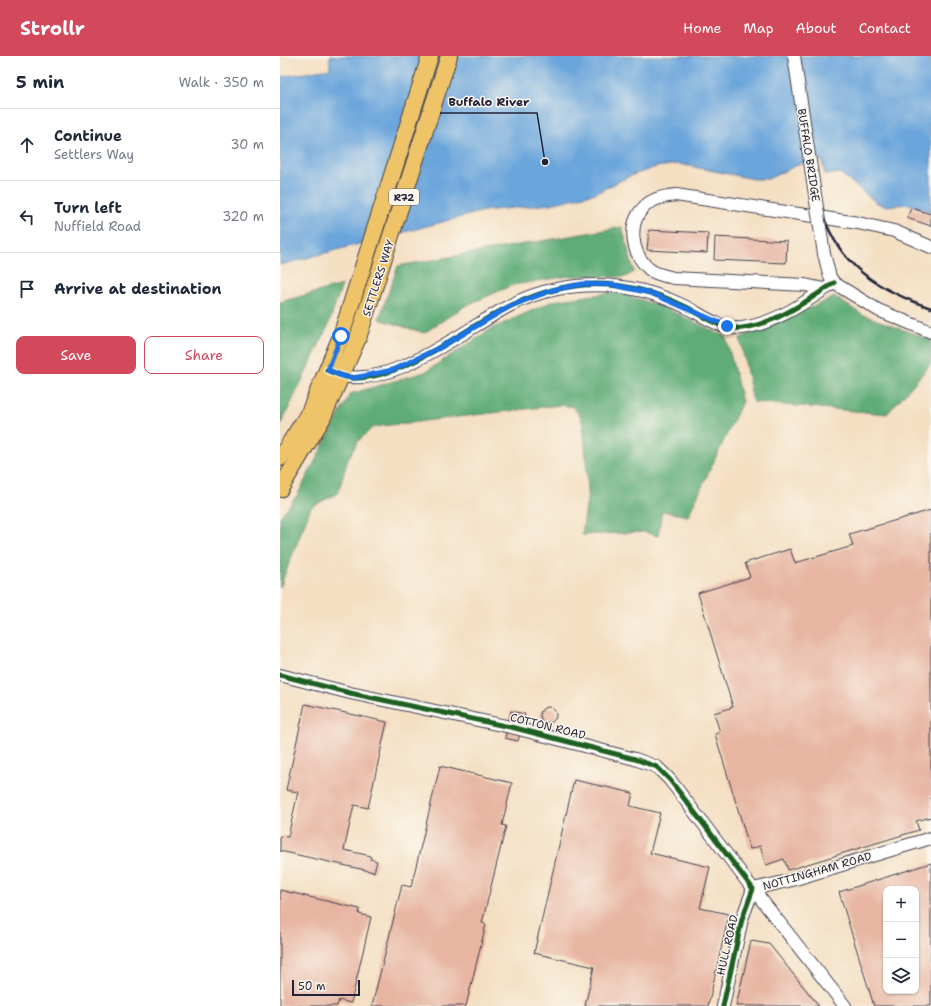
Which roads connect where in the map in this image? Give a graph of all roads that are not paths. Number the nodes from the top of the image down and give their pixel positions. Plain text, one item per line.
1 (430, 56) edge
2 (449, 56) edge
3 (794, 56) edge
4 (931, 247) edge
5 (829, 286) junction
6 (931, 332) edge
7 (335, 373) junction
8 (280, 458) edge
9 (280, 489) edge
10 (280, 675) edge
11 (931, 838) edge
12 (753, 890) junction
13 (723, 1006) edge
14 (845, 1006) edge

1 - 7 main road, SETTLERS WAY / R72
2 - 7 main road, SETTLERS WAY / R72
3 - 5 street, BUFFALO BRIDGE, bridge
4 - 5 street
5 - 6 street
5 - 7 street
7 - 8 main road, SETTLERS WAY / R72
7 - 9 main road, SETTLERS WAY / R72
10 - 12 street, COTTON ROAD
11 - 12 street, NOTTINGHAM ROAD
12 - 13 street, HULL ROAD
12 - 14 street, NOTTINGHAM ROAD

